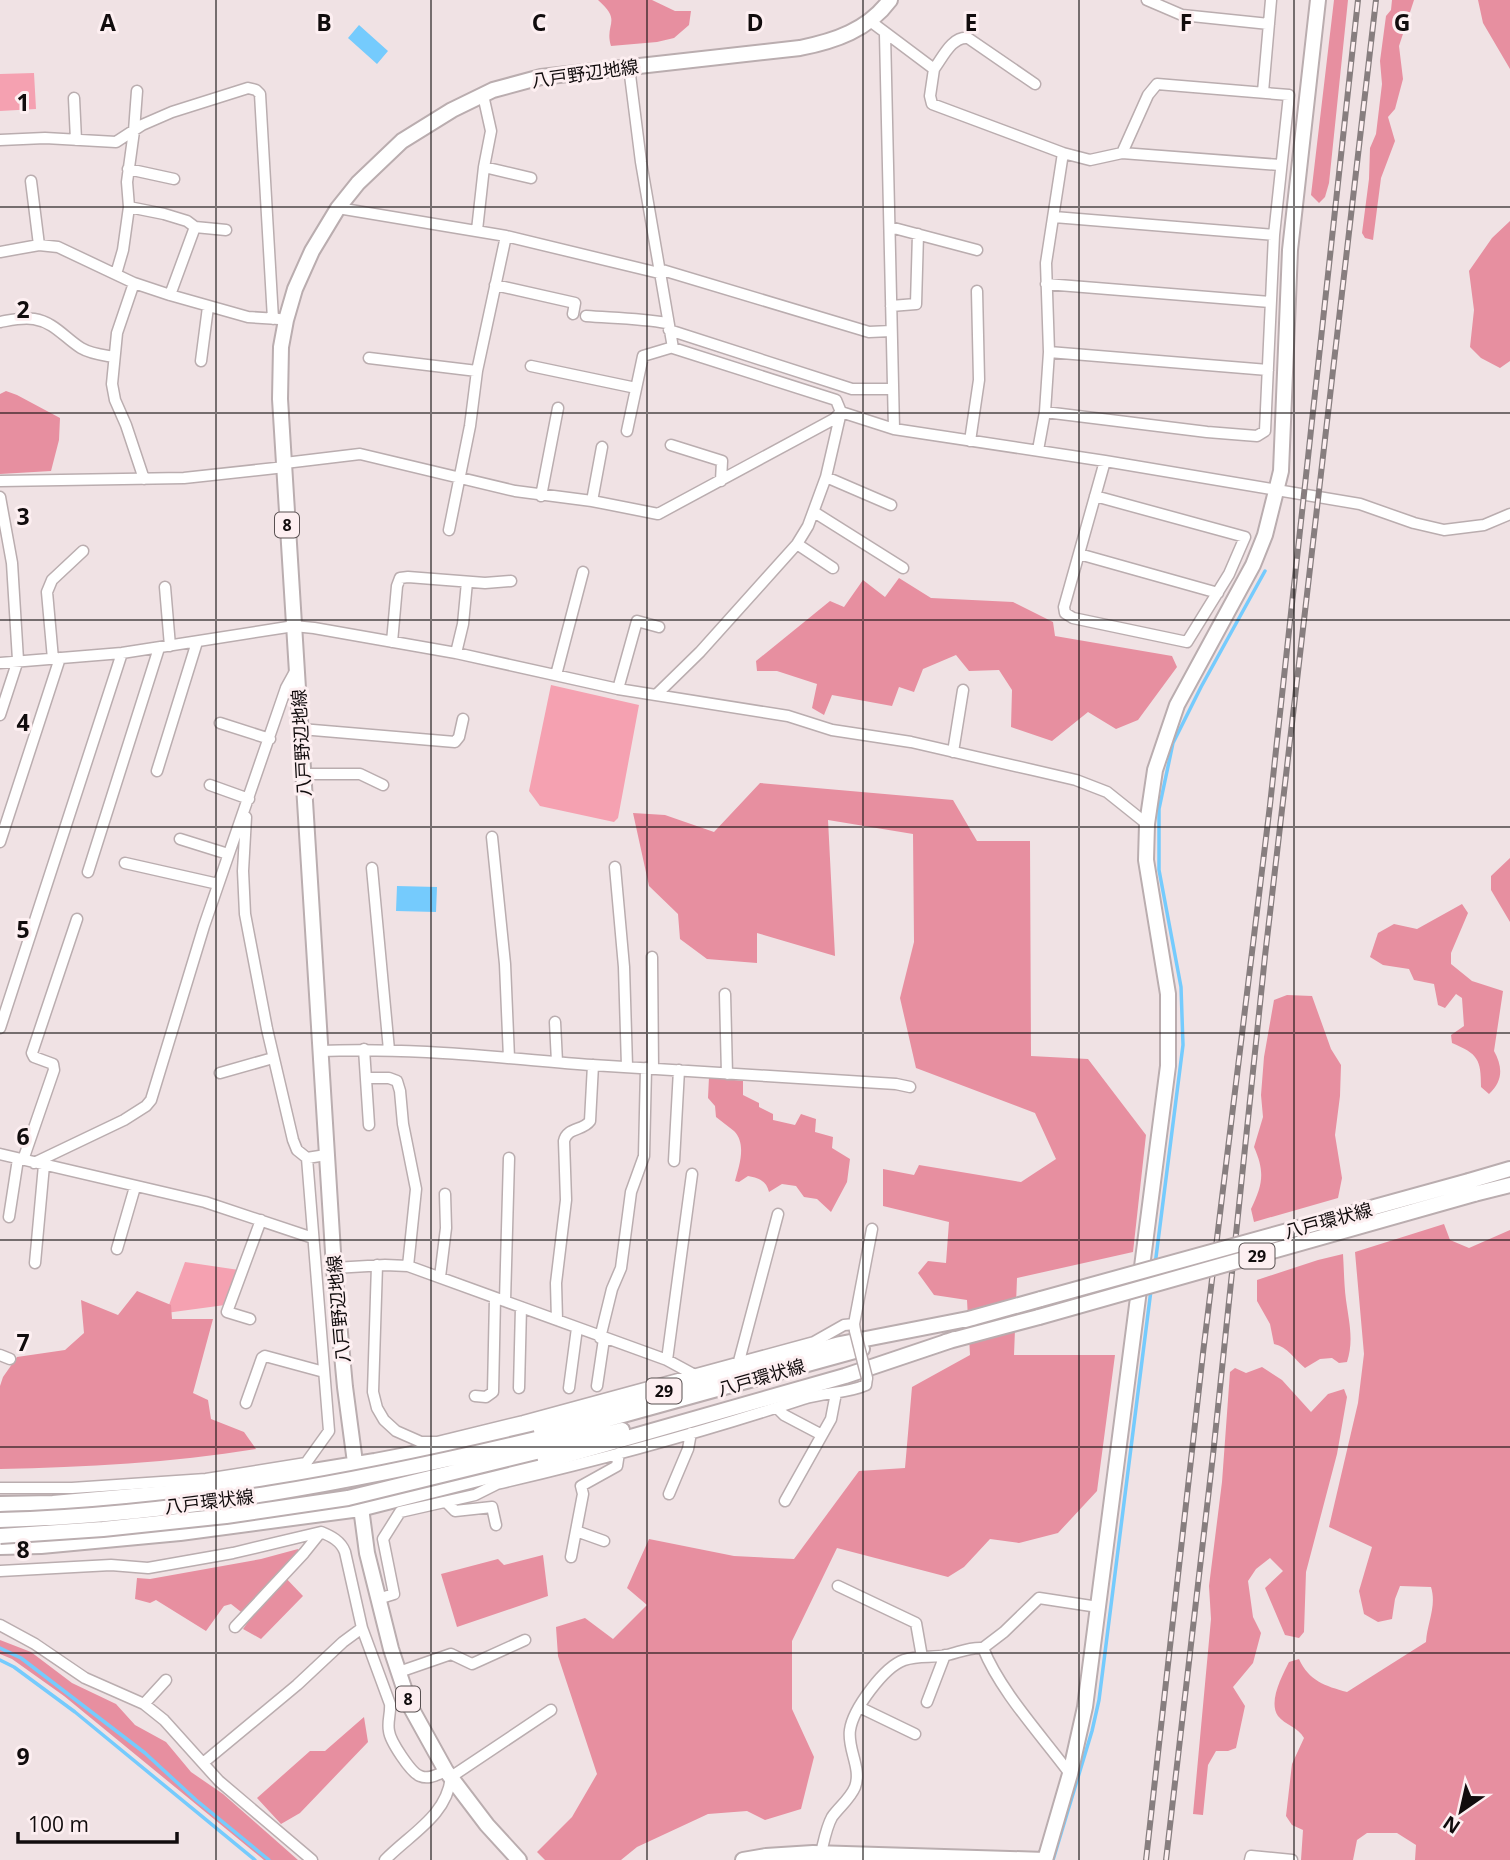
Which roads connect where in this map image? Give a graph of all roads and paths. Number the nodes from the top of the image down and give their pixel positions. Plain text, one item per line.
1 (890, 0) edge
2 (1147, 0) edge
3 (1271, 0) edge
4 (1318, 0) edge
5 (870, 21) junction
6 (1269, 24) junction
7 (885, 34) junction
8 (629, 67) junction
9 (934, 69) junction
10 (1035, 84) dead end
11 (137, 91) dead end
12 (1263, 92) junction
13 (483, 95) junction
14 (74, 99) dead end
15 (134, 131) junction
16 (0, 140) edge
17 (76, 140) junction
18 (1063, 153) junction
19 (1122, 153) junction
20 (1280, 165) junction
21 (484, 167) junction
22 (128, 169) junction
23 (531, 178) dead end
24 (174, 179) dead end
25 (31, 181) dead end
26 (129, 207) junction
27 (338, 208) junction
28 (1054, 217) junction
29 (195, 226) junction
30 (890, 227) junction
31 (226, 230) dead end
32 (477, 230) junction
33 (918, 234) junction
34 (1274, 234) junction
35 (506, 236) junction
36 (39, 245) junction
37 (977, 250) dead end
38 (0, 252) edge
39 (659, 271) junction
40 (116, 274) junction
41 (134, 283) junction
42 (1046, 284) junction
43 (495, 285) junction
44 (976, 291) dead end
45 (170, 295) junction
46 (1270, 302) junction
47 (891, 306) junction
48 (208, 307) junction
49 (573, 314) dead end
50 (586, 316) dead end
51 (279, 319) junction
52 (0, 322) edge
53 (668, 326) junction
54 (891, 331) junction
55 (673, 347) junction
56 (1049, 352) junction
57 (114, 357) junction
58 (369, 358) dead end
59 (201, 360) dead end
60 (531, 366) dead end
61 (1268, 370) junction
62 (477, 371) junction
63 (636, 388) junction
64 (892, 389) junction
65 (558, 408) dead end
66 (841, 412) junction
67 (1045, 412) junction
68 (894, 429) junction
69 (627, 431) dead end
70 (970, 441) junction
71 (671, 445) dead end
72 (603, 447) dead end
73 (1038, 450) junction
74 (1105, 461) junction
75 (285, 465) junction
76 (459, 477) junction
77 (827, 477) junction
78 (144, 479) junction
79 (0, 481) edge
80 (721, 481) junction
81 (1277, 489) junction
82 (541, 496) junction
83 (1095, 496) junction
84 (0, 497) edge
85 (592, 501) junction
86 (891, 505) dead end
87 (814, 512) junction
88 (1510, 514) edge
89 (449, 530) dead end
90 (797, 544) junction
91 (83, 551) dead end
92 (1079, 554) junction
93 (833, 568) dead end
94 (903, 568) dead end
95 (583, 572) dead end
96 (511, 581) dead end
97 (467, 582) junction
98 (165, 587) dead end
99 (1218, 593) junction
100 (294, 626) junction
101 (659, 627) dead end
102 (197, 642) junction
103 (392, 642) junction
104 (164, 647) junction
105 (122, 653) junction
106 (456, 653) junction
107 (56, 658) junction
108 (18, 660) junction
109 (0, 663) edge
110 (297, 668) junction
111 (556, 675) junction
112 (618, 688) junction
113 (962, 690) dead end
114 (656, 695) junction
115 (0, 715) edge
116 (463, 719) dead end
117 (220, 723) dead end
118 (301, 729) junction
119 (270, 739) junction
120 (953, 752) junction
121 (157, 771) dead end
122 (303, 774) junction
123 (210, 785) dead end
124 (383, 785) dead end
125 (248, 802) junction
126 (1147, 824) junction
127 (492, 837) dead end
128 (180, 839) dead end
129 (0, 842) edge
130 (228, 854) junction
131 (125, 863) dead end
132 (615, 867) dead end
133 (372, 868) dead end
134 (88, 872) dead end
135 (218, 884) junction
136 (77, 919) dead end
137 (652, 957) dead end
138 (725, 994) dead end
139 (555, 1022) dead end
140 (0, 1028) edge
141 (364, 1049) junction
142 (320, 1051) junction
143 (389, 1051) junction
144 (273, 1058) junction
145 (509, 1058) junction
146 (557, 1062) junction
147 (593, 1065) junction
148 (627, 1066) junction
149 (649, 1069) junction
150 (679, 1070) junction
151 (220, 1073) dead end
152 (727, 1074) junction
153 (367, 1078) junction
154 (910, 1087) dead end
155 (369, 1125) dead end
156 (0, 1154) edge
157 (326, 1156) junction
158 (307, 1158) junction
159 (509, 1158) dead end
160 (20, 1160) junction
161 (674, 1161) dead end
162 (39, 1164) junction
163 (1510, 1169) edge
164 (692, 1174) dead end
165 (1510, 1185) edge
166 (135, 1187) junction
167 (1472, 1188) junction
168 (445, 1194) dead end
169 (778, 1214) dead end
170 (9, 1217) dead end
171 (261, 1220) junction
172 (872, 1229) dead end
173 (313, 1238) junction
174 (117, 1249) dead end
175 (36, 1263) dead end
176 (377, 1265) junction
177 (408, 1266) junction
178 (334, 1268) junction
179 (440, 1277) junction
180 (500, 1299) junction
181 (521, 1307) junction
182 (973, 1318) junction
183 (250, 1319) dead end
184 (557, 1320) junction
185 (577, 1328) junction
186 (854, 1328) junction
187 (602, 1338) junction
188 (955, 1339) junction
189 (667, 1360) junction
190 (739, 1361) junction
191 (324, 1371) junction
192 (691, 1374) junction
193 (597, 1386) dead end
194 (519, 1388) dead end
195 (569, 1388) dead end
196 (836, 1393) junction
197 (475, 1396) dead end
198 (246, 1403) dead end
199 (777, 1408) junction
200 (691, 1433) junction
201 (822, 1434) junction
202 (536, 1445) junction
203 (619, 1453) junction
204 (355, 1465) junction
205 (0, 1488) edge
206 (669, 1494) dead end
207 (785, 1501) dead end
208 (446, 1502) junction
209 (0, 1504) edge
210 (360, 1509) junction
211 (0, 1520) edge
212 (496, 1525) dead end
213 (576, 1531) junction
214 (321, 1532) junction
215 (0, 1536) edge
216 (604, 1541) dead end
217 (0, 1547) edge
218 (571, 1557) dead end
219 (0, 1571) edge
220 (838, 1586) dead end
221 (378, 1599) junction
222 (1098, 1607) junction
223 (0, 1625) edge
224 (235, 1627) dead end
225 (362, 1628) junction
226 (525, 1640) dead end
227 (983, 1648) junction
228 (946, 1655) junction
229 (922, 1657) junction
230 (399, 1672) junction
231 (166, 1680) dead end
232 (927, 1702) dead end
233 (144, 1704) junction
234 (859, 1707) junction
235 (551, 1710) dead end
236 (915, 1734) dead end
237 (204, 1763) junction
238 (449, 1774) junction
239 (1070, 1774) junction
240 (816, 1855) edge
241 (312, 1860) edge
242 (385, 1860) edge
243 (519, 1860) edge
244 (743, 1860) edge
245 (1046, 1860) edge
246 (1251, 1860) edge
247 (1292, 1860) edge

1 - 5 main road, 八戸野辺地線 / 8
2 - 6 street
3 - 6 street
4 - 81 main road
5 - 7 street
5 - 8 main road, 八戸野辺地線 / 8
6 - 12 street
7 - 9 street
7 - 30 street
8 - 13 main road, 八戸野辺地線 / 8
8 - 39 street
9 - 10 street
9 - 18 street
11 - 15 street
12 - 19 street
12 - 20 street
13 - 21 street
13 - 27 main road, 八戸野辺地線 / 8
14 - 17 street
15 - 17 street
15 - 22 street
15 - 51 street
16 - 17 street
18 - 19 street
18 - 28 street
19 - 20 street
20 - 34 street
21 - 23 street
21 - 32 street
22 - 24 street
22 - 26 street
25 - 36 street
26 - 29 street
26 - 40 street
27 - 32 street
27 - 51 main road, 八戸野辺地線 / 8
28 - 34 street
28 - 42 street
29 - 31 street
29 - 45 street
30 - 33 street
30 - 47 street
32 - 35 street
33 - 37 street
33 - 47 street
34 - 46 street
35 - 39 street
35 - 43 street
36 - 38 street
36 - 40 street
39 - 53 street
39 - 54 street
40 - 41 street
41 - 45 street
41 - 57 street
42 - 46 street
42 - 56 street
43 - 49 street
43 - 62 street
44 - 70 street
45 - 48 street
46 - 61 street
47 - 54 street
48 - 51 street
48 - 59 street
50 - 53 street
51 - 75 main road, 八戸野辺地線 / 8
52 - 57 street
53 - 55 street
53 - 64 street
54 - 64 street
55 - 63 street
55 - 66 street
56 - 61 street
56 - 67 street
57 - 78 street
58 - 62 street
60 - 63 street
61 - 67 street
62 - 76 street
63 - 69 street
64 - 68 street
65 - 82 street
66 - 68 street
66 - 77 street
66 - 80 street
67 - 73 street
68 - 70 street
70 - 73 street
71 - 80 street
72 - 85 street
73 - 74 street
74 - 81 street
74 - 83 street
75 - 76 street
75 - 78 street
75 - 100 main road, 八戸野辺地線 / 8
76 - 82 street
76 - 89 street
77 - 86 street
77 - 87 street
78 - 79 street
80 - 85 street
81 - 88 street
81 - 126 main road
82 - 85 street
83 - 92 street
83 - 99 street
84 - 108 street
87 - 90 street
87 - 94 street
90 - 93 street
90 - 114 street
91 - 107 street
92 - 99 street
92 - 99 street
95 - 111 street
96 - 97 street
97 - 103 street
97 - 106 street
98 - 104 street
100 - 102 street
100 - 103 street
100 - 110 main road, 八戸野辺地線 / 8
101 - 112 street
102 - 104 street
102 - 121 street
103 - 106 street
104 - 105 street
104 - 134 street
105 - 107 street
105 - 140 street
106 - 111 street
107 - 108 street
107 - 129 street
108 - 109 street
108 - 115 street
110 - 118 main road, 八戸野辺地線 / 8
110 - 119 street
111 - 112 street
112 - 114 street
113 - 120 street
114 - 120 street
116 - 118 street
117 - 119 street
118 - 122 main road, 八戸野辺地線 / 8
119 - 125 street
120 - 126 street
122 - 124 street
122 - 142 main road, 八戸野辺地線 / 8
123 - 125 street
125 - 130 street
125 - 144 street
126 - 222 main road
127 - 145 street
128 - 130 street
130 - 135 street
131 - 135 street
132 - 148 street
133 - 143 street
135 - 162 street
136 - 160 street
137 - 149 street
138 - 152 street
139 - 146 street
141 - 142 street
141 - 143 street
141 - 153 street
142 - 157 main road, 八戸野辺地線 / 8
143 - 145 street
144 - 151 street
144 - 158 street
145 - 146 street
146 - 147 street
147 - 148 street
147 - 184 street
148 - 149 street
149 - 150 street
149 - 187 street
150 - 152 street
150 - 161 street
152 - 154 street
153 - 155 street
153 - 177 street
156 - 160 street
157 - 158 street
157 - 178 main road, 八戸野辺地線 / 8
158 - 173 street
159 - 180 street
160 - 162 street
160 - 170 street
162 - 166 street
162 - 175 street
163 - 167 main road, 八戸環状線 / 29
164 - 189 street
165 - 167 main road, 八戸環状線 / 29
166 - 171 street
166 - 174 street
167 - 182 main road, 八戸環状線 / 29, bridge
167 - 188 main road, 八戸環状線 / 29, bridge
168 - 179 street
169 - 190 street
171 - 173 street
171 - 183 street
172 - 186 street
173 - 191 street
176 - 177 street
176 - 178 street
176 - 192 street
177 - 179 street
178 - 204 main road, 八戸野辺地線 / 8
179 - 180 street
180 - 181 street
180 - 197 street
181 - 184 street
181 - 194 street
182 - 202 main road, 八戸環状線 / 29
182 - 204 main road, 29
184 - 185 street
185 - 187 street
185 - 195 street
186 - 190 street
186 - 196 street, bridge
187 - 189 street
187 - 193 street
188 - 202 main road, 八戸環状線 / 29
188 - 210 main road, 29
189 - 192 street
190 - 192 street
191 - 198 street
191 - 205 street
196 - 199 street
196 - 201 street
199 - 200 street
199 - 201 street
200 - 203 street
200 - 206 street
201 - 207 street
202 - 211 main road, 八戸環状線 / 29, bridge
202 - 215 main road, 八戸環状線 / 29, bridge
203 - 208 street
203 - 213 street
204 - 209 main road, 29
204 - 210 main road, 八戸野辺地線 / 8
208 - 212 street
208 - 221 street
210 - 217 main road, 29
210 - 221 main road, 八戸野辺地線 / 8
213 - 216 street
213 - 218 street
214 - 219 street
214 - 224 street
214 - 225 street
220 - 229 street
221 - 230 main road, 八戸野辺地線 / 8
222 - 227 street
222 - 239 main road
223 - 233 street
225 - 237 street
225 - 238 street
226 - 230 street
227 - 228 street
227 - 239 street
228 - 229 street
228 - 232 street
229 - 234 street
230 - 238 main road, 八戸野辺地線 / 8
231 - 233 street
233 - 237 street
234 - 236 street
234 - 240 street
235 - 238 street
237 - 241 street
238 - 242 street
238 - 243 main road, 八戸野辺地線 / 8
239 - 245 main road
240 - 244 main road
240 - 245 main road
246 - 247 street

